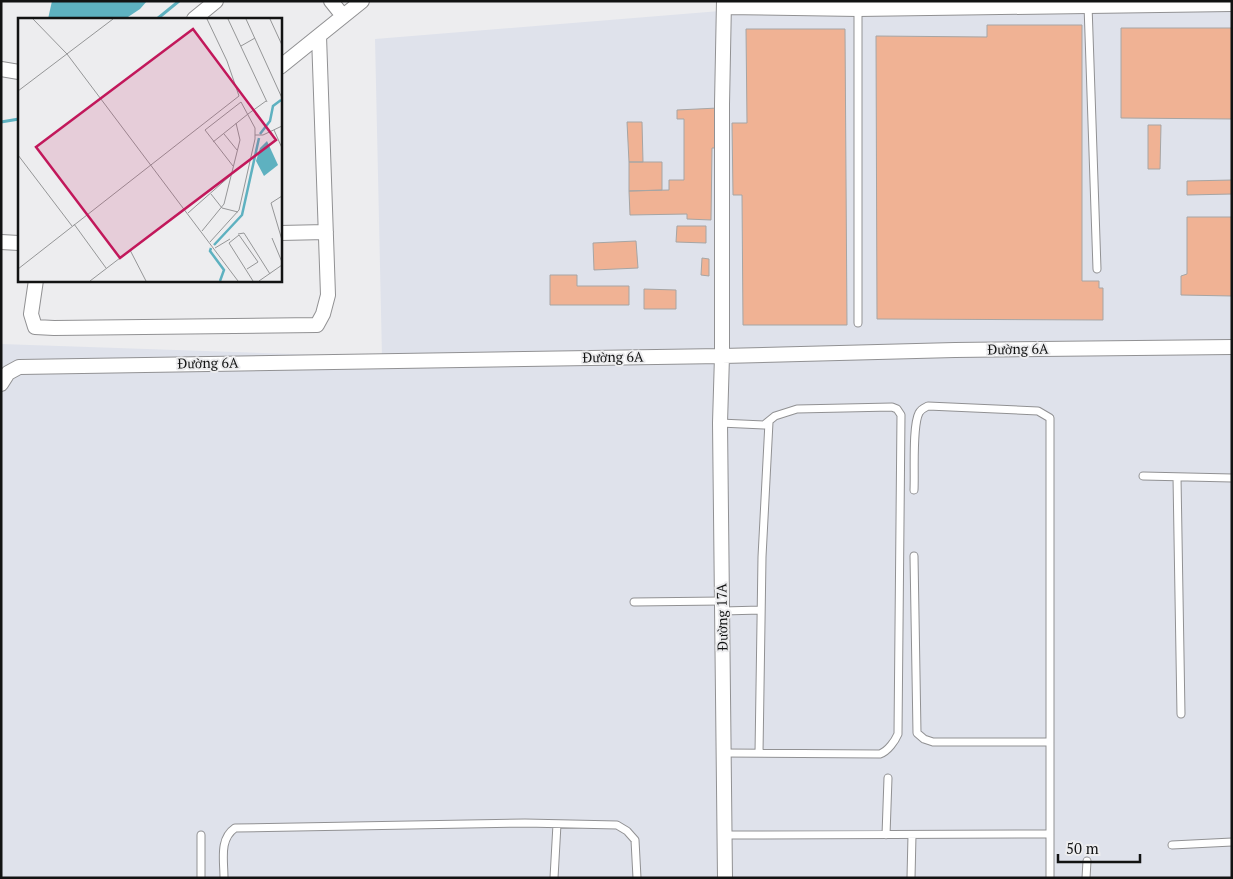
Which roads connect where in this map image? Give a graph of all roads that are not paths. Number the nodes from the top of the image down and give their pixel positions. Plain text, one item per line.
1 (216, 1) edge
2 (331, 1) edge
3 (362, 1) edge
4 (1149, 3) edge
5 (724, 4) edge
6 (1232, 4) edge
7 (1088, 5) junction
8 (858, 9) junction
9 (344, 16) junction
10 (195, 18) edge
11 (318, 36) junction
12 (281, 65) edge
13 (1, 68) edge
14 (18, 72) edge
15 (326, 232) junction
16 (281, 233) edge
17 (1, 242) edge
18 (18, 243) edge
19 (1097, 269) dead end
20 (36, 281) edge
21 (858, 323) dead end
22 (1232, 347) edge
23 (722, 356) junction
24 (1, 384) edge
25 (769, 422) junction
26 (720, 423) junction
27 (1143, 476) dead end
28 (1177, 477) junction
29 (1232, 478) edge
30 (914, 490) dead end
31 (914, 556) dead end
32 (634, 602) dead end
33 (723, 606) junction
34 (761, 610) junction
35 (1181, 714) dead end
36 (1050, 742) junction
37 (723, 753) junction
38 (759, 753) junction
39 (888, 778) dead end
40 (556, 824) junction
41 (1050, 834) junction
42 (201, 835) dead end
43 (724, 835) junction
44 (886, 835) junction
45 (912, 835) junction
46 (1232, 842) edge
47 (1172, 844) dead end
48 (1087, 861) dead end
49 (201, 878) edge
50 (224, 878) edge
51 (554, 878) edge
52 (637, 878) edge
53 (725, 878) edge
54 (911, 878) edge
55 (1050, 878) edge
56 (1086, 878) edge

1 - 10 street
2 - 9 street
3 - 9 street
4 - 6 street
4 - 7 street
5 - 8 street
5 - 23 street, Đường 17A
7 - 8 street
7 - 19 lane
8 - 21 lane
9 - 11 street
11 - 12 street
11 - 15 street
13 - 14 street
15 - 16 street
15 - 20 street
17 - 18 street
22 - 23 street, Đường 6A
23 - 24 street, Đường 6A
23 - 26 street, Đường 17A
25 - 26 lane
25 - 34 lane
25 - 38 lane
26 - 33 street, Đường 17A
27 - 28 lane
28 - 29 lane
28 - 35 lane
30 - 36 lane
31 - 36 lane
32 - 33 lane
33 - 34 lane
33 - 37 street, Đường 17A
34 - 38 lane
36 - 41 lane
37 - 38 lane
37 - 43 street, Đường 17A
39 - 44 lane
40 - 50 lane
40 - 51 lane
40 - 52 lane
41 - 45 lane
41 - 55 lane
42 - 49 lane
43 - 44 lane
43 - 53 street, Đường 17A
44 - 45 lane
45 - 54 lane
46 - 47 lane
48 - 56 lane

